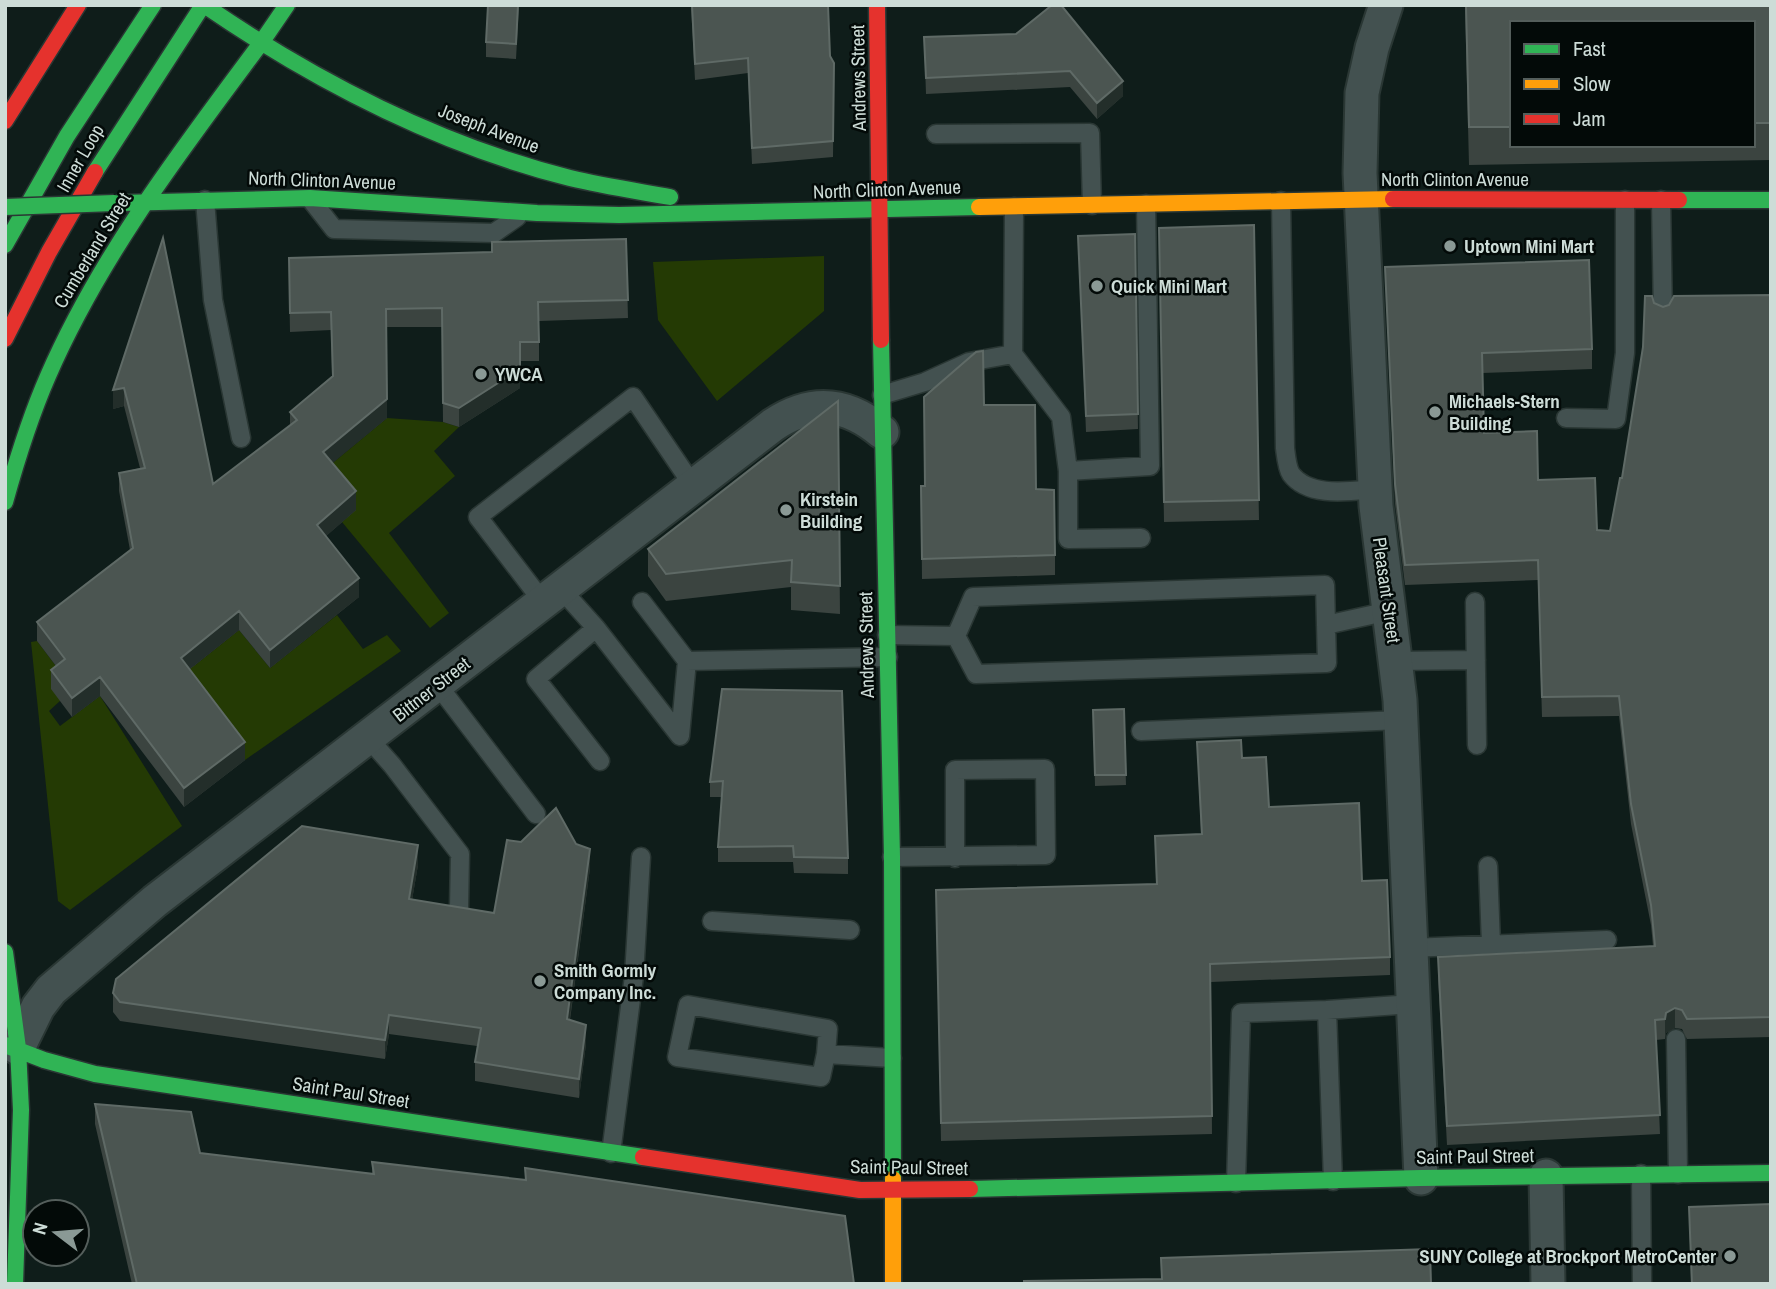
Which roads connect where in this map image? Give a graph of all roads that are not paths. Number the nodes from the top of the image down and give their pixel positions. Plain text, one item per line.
1 (78, 5) edge
2 (153, 5) edge
3 (204, 5) edge
4 (287, 5) edge
5 (877, 5) edge
6 (1386, 5) edge
7 (261, 43) junction
8 (5, 121) edge
9 (936, 134) dead end
10 (310, 198) junction
11 (1361, 199) junction
12 (205, 200) junction
13 (1625, 200) junction
14 (1661, 200) junction
15 (1771, 200) edge
16 (1281, 201) junction
17 (144, 202) junction
18 (1146, 204) junction
19 (1092, 205) junction
20 (5, 207) edge
21 (1014, 207) junction
22 (880, 210) junction
23 (523, 212) junction
24 (787, 213) junction
25 (5, 245) edge
26 (1663, 316) edge
27 (5, 340) edge
28 (1013, 354) junction
29 (882, 395) junction
30 (1566, 418) dead end
31 (882, 432) junction
32 (241, 438) dead end
33 (1068, 471) junction
34 (694, 487) junction
35 (1375, 489) junction
36 (5, 502) edge
37 (1141, 538) dead end
38 (552, 596) junction
39 (642, 602) dead end
40 (1475, 602) dead end
41 (1389, 611) junction
42 (1326, 625) junction
43 (596, 628) junction
44 (887, 635) junction
45 (956, 636) junction
46 (888, 657) junction
47 (1476, 660) junction
48 (687, 661) junction
49 (1396, 661) junction
50 (437, 684) junction
51 (1401, 720) junction
52 (1141, 731) dead end
53 (368, 738) junction
54 (1477, 744) dead end
55 (600, 761) dead end
56 (536, 814) dead end
57 (642, 857) dead end
58 (892, 857) junction
59 (955, 858) junction
60 (1488, 866) dead end
61 (459, 908) edge
62 (712, 921) dead end
63 (850, 930) dead end
64 (1607, 940) dead end
65 (1491, 944) junction
66 (1410, 947) junction
67 (5, 952) edge
68 (1413, 1004) junction
69 (1327, 1010) junction
70 (1676, 1039) edge
71 (9, 1050) edge
72 (826, 1054) junction
73 (892, 1058) junction
74 (611, 1153) junction
75 (1771, 1173) edge
76 (1641, 1174) junction
77 (1678, 1174) junction
78 (1546, 1176) junction
79 (1421, 1178) junction
80 (1333, 1181) junction
81 (1236, 1183) junction
82 (892, 1191) junction
83 (15, 1284) edge
84 (893, 1284) edge
85 (1548, 1284) edge
86 (1642, 1284) edge

1 - 8 main road
2 - 25 main road, Inner Loop
3 - 7 main road, Joseph Avenue
3 - 27 main road, Inner Loop
4 - 7 main road, Cumberland Street
5 - 22 main road, Andrews Street
6 - 11 street, Pleasant Street
7 - 17 main road, Cumberland Street
7 - 24 main road, Joseph Avenue
9 - 19 lane
10 - 12 main road, North Clinton Avenue
10 - 23 main road, North Clinton Avenue
10 - 23 lane
11 - 13 main road, North Clinton Avenue
11 - 16 main road, North Clinton Avenue
11 - 35 street, Pleasant Street
12 - 17 main road, North Clinton Avenue
12 - 32 lane
13 - 14 main road, North Clinton Avenue
13 - 30 lane
14 - 15 main road, North Clinton Avenue
14 - 26 lane
16 - 18 main road, North Clinton Avenue
16 - 35 lane
17 - 20 main road, North Clinton Avenue, bridge
17 - 36 main road, Cumberland Street
18 - 19 main road, North Clinton Avenue
18 - 33 lane
19 - 21 main road, North Clinton Avenue
21 - 22 main road, North Clinton Avenue
21 - 28 lane
22 - 24 main road, North Clinton Avenue
22 - 29 main road, Andrews Street
23 - 24 main road, North Clinton Avenue
28 - 29 lane
28 - 33 lane
29 - 31 main road, Andrews Street
31 - 34 street, Bittner Street
31 - 44 main road, Andrews Street
33 - 37 lane
34 - 38 street, Bittner Street
34 - 38 lane
35 - 41 street, Pleasant Street
38 - 43 lane
38 - 50 street, Bittner Street
39 - 48 lane
40 - 47 lane
41 - 42 lane
41 - 49 street, Pleasant Street
42 - 45 lane
42 - 45 lane
43 - 48 lane
43 - 55 lane
44 - 45 lane
44 - 46 main road, Andrews Street
46 - 48 lane
46 - 58 main road, Andrews Street
47 - 49 lane
47 - 54 lane
49 - 51 street, Pleasant Street
50 - 53 street, Bittner Street
50 - 56 lane
51 - 52 lane
51 - 66 street, Pleasant Street
53 - 61 lane
53 - 71 street, Bittner Street
57 - 74 lane
58 - 59 lane
58 - 73 main road, Andrews Street
59 - 59 lane
60 - 65 lane
62 - 63 lane
64 - 65 lane
65 - 66 lane
66 - 68 street, Pleasant Street
67 - 71 main road
68 - 69 lane
68 - 79 street, Pleasant Street
69 - 80 lane
69 - 81 lane
70 - 77 lane
71 - 74 main road, Saint Paul Street
71 - 83 main road
72 - 72 lane
72 - 73 lane
73 - 82 main road, Andrews Street
74 - 82 main road, Saint Paul Street
75 - 77 main road, Saint Paul Street
76 - 77 main road, Saint Paul Street
76 - 78 main road, Saint Paul Street
76 - 86 lane
78 - 79 main road, Saint Paul Street
78 - 85 street
79 - 80 main road, Saint Paul Street
80 - 81 main road, Saint Paul Street
81 - 82 main road, Saint Paul Street
82 - 84 main road, Andrews Street

